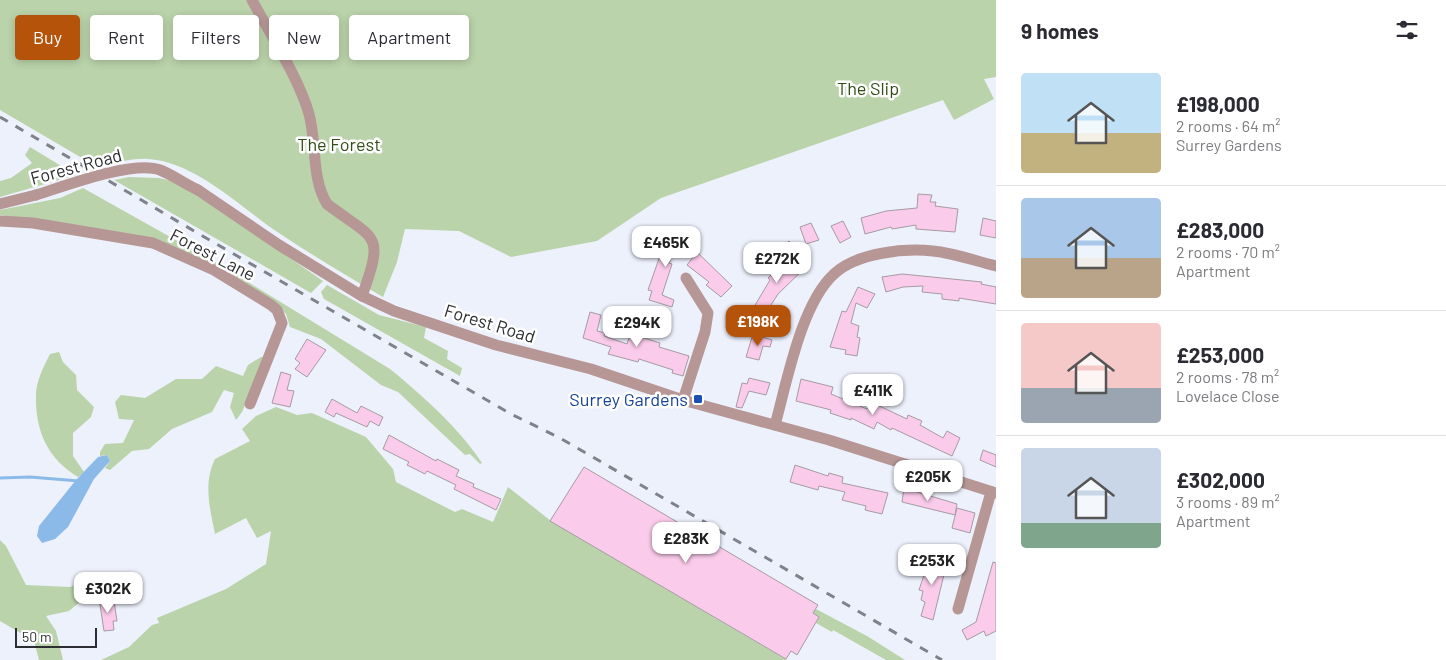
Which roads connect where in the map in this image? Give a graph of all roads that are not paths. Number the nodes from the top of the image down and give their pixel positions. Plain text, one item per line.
1 (252, 0) edge
2 (0, 204) edge
3 (0, 221) edge
4 (996, 266) edge
5 (686, 278) dead end
6 (362, 296) junction
7 (683, 400) junction
8 (250, 404) dead end
9 (775, 426) junction
10 (994, 493) edge
11 (958, 609) dead end

1 - 6 street
2 - 6 street, Forest Road, bridge
3 - 8 street, Forest Lane
4 - 9 street
5 - 7 street
6 - 7 street, Forest Road
7 - 9 street, Forest Road
9 - 10 street, Forest Road
10 - 11 street

